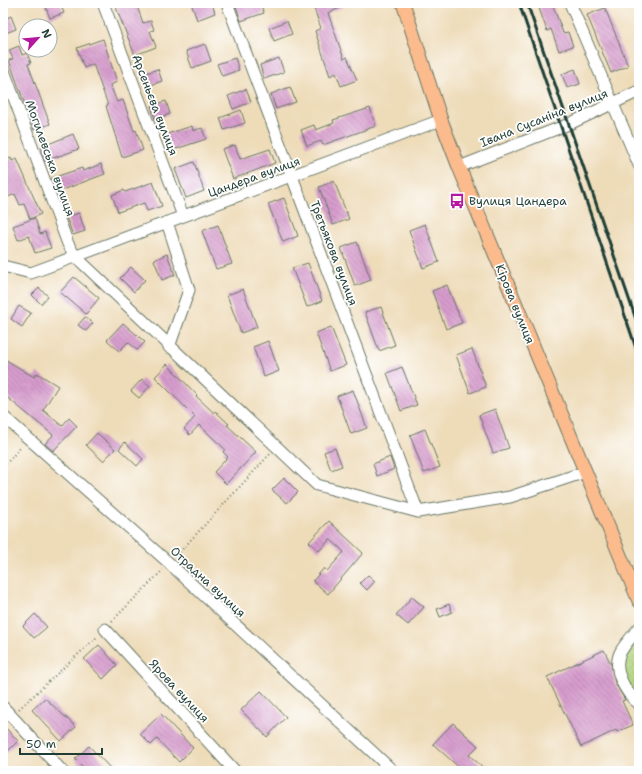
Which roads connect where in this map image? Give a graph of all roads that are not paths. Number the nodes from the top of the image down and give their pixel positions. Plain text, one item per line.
1 (103, 3) edge
2 (227, 3) edge
3 (403, 3) edge
4 (570, 3) edge
5 (3, 68) edge
6 (639, 91) edge
7 (612, 105) junction
8 (441, 120) junction
9 (639, 165) edge
10 (458, 166) junction
11 (292, 177) junction
12 (183, 216) junction
13 (167, 222) junction
14 (75, 256) junction
15 (3, 266) edge
16 (169, 347) junction
17 (3, 416) edge
18 (584, 472) junction
19 (418, 512) junction
20 (639, 601) edge
21 (639, 628) edge
22 (105, 629) road end
23 (639, 704) edge
24 (3, 707) edge
25 (62, 771) edge
26 (235, 771) edge
27 (393, 771) edge

1 - 12 street, Арсеньєва вулиця
2 - 11 street, Третьякова вулиця
3 - 8 main road, Кірова вулиця
4 - 7 street
5 - 14 street, Могилевська вулиця
6 - 7 street, Івана Сусаніна вулиця
7 - 9 street
7 - 10 street, Івана Сусаніна вулиця
8 - 10 main road, Кірова вулиця
8 - 11 street, Цандера вулиця
10 - 18 main road, Кірова вулиця
11 - 12 street, Цандера вулиця
11 - 19 street, Третьякова вулиця
12 - 13 street, Цандера вулиця
13 - 14 street, Цандера вулиця
13 - 16 street
14 - 15 street, Цандера вулиця
14 - 16 street
16 - 19 street
17 - 27 street, Отрадна вулиця
18 - 19 street
18 - 20 main road, Кірова вулиця
21 - 23 street
22 - 26 street, Ярова вулиця
24 - 25 street

